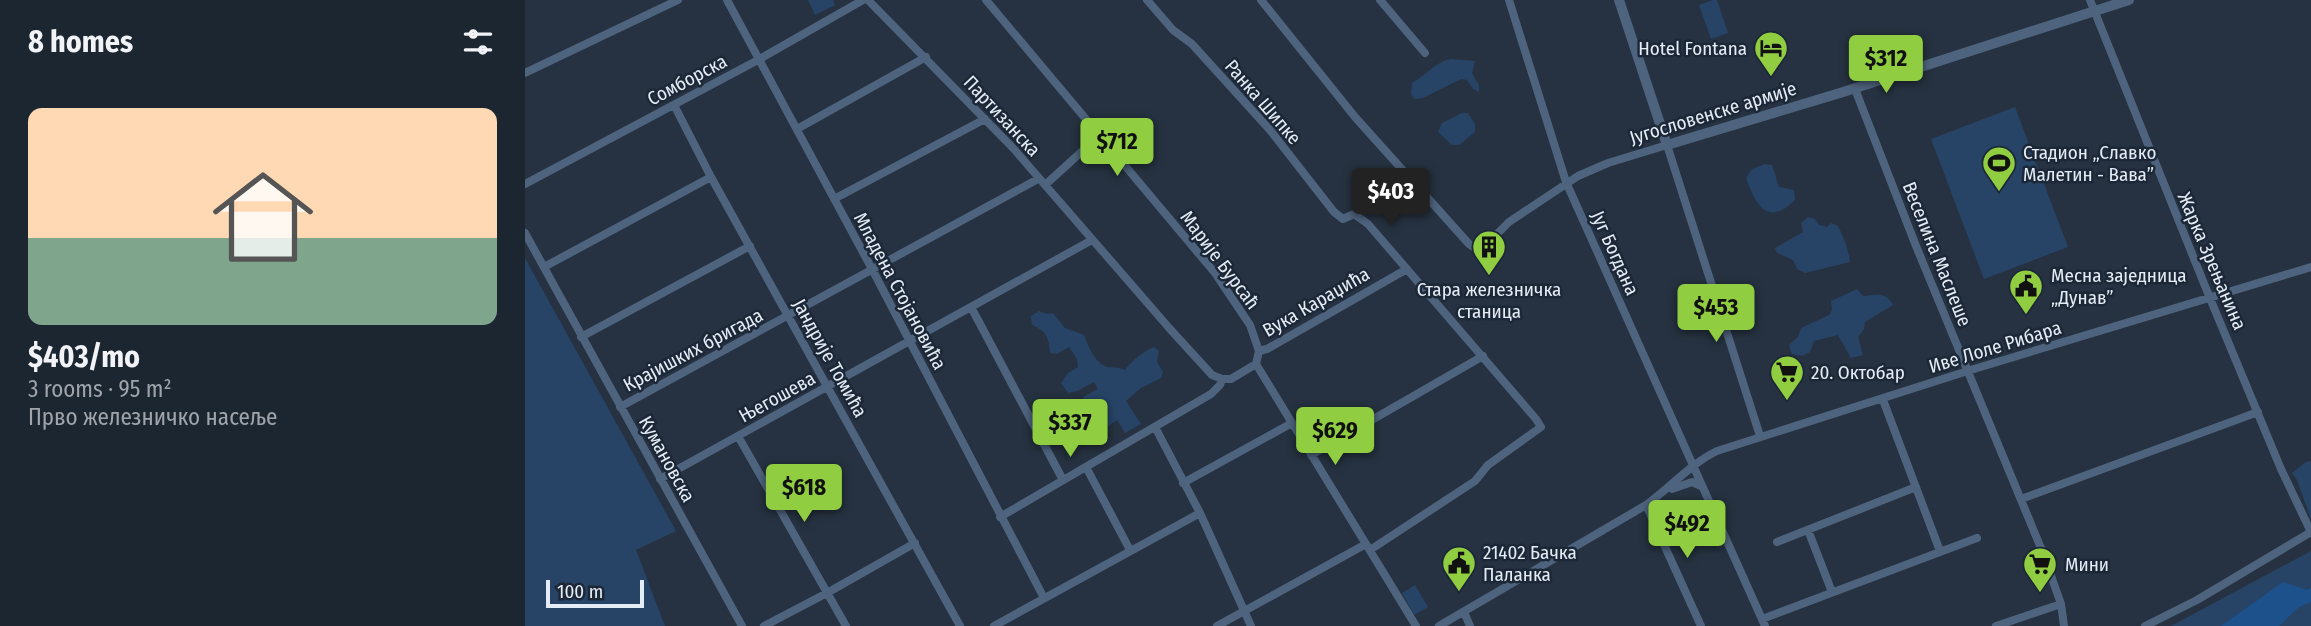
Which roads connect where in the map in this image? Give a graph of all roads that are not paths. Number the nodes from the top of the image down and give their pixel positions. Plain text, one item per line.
1 (678, 0) edge
2 (727, 0) edge
3 (865, 0) edge
4 (986, 0) edge
5 (1147, 0) edge
6 (1261, 0) edge
7 (1509, 0) edge
8 (1619, 0) edge
9 (2090, 0) edge
10 (2129, 0) edge
11 (1384, 1) edge
12 (2094, 11) junction
13 (1425, 53) dead end
14 (926, 57) junction
15 (758, 60) junction
16 (525, 73) edge
17 (1855, 89) junction
18 (674, 105) junction
19 (985, 119) junction
20 (797, 129) junction
21 (1100, 135) junction
22 (1667, 145) junction
23 (711, 177) junction
24 (1042, 182) junction
25 (1566, 182) junction
26 (525, 184) edge
27 (834, 199) junction
28 (525, 233) edge
29 (1092, 240) junction
30 (750, 246) junction
31 (544, 267) junction
32 (2311, 267) edge
33 (872, 269) junction
34 (1407, 269) junction
35 (2210, 299) junction
36 (971, 307) junction
37 (789, 316) junction
38 (581, 337) junction
39 (909, 340) junction
40 (1259, 351) junction
41 (1482, 356) junction
42 (1256, 364) junction
43 (1968, 371) junction
44 (1222, 379) junction
45 (827, 387) junction
46 (1883, 400) junction
47 (620, 407) junction
48 (2258, 412) junction
49 (1292, 423) junction
50 (1155, 428) junction
51 (738, 436) junction
52 (1760, 436) junction
53 (1311, 455) junction
54 (1086, 467) junction
55 (1692, 467) junction
56 (660, 479) junction
57 (1063, 480) junction
58 (1183, 483) junction
59 (1701, 486) junction
60 (1916, 487) junction
61 (1663, 494) junction
62 (2021, 499) junction
63 (1646, 505) junction
64 (1200, 513) junction
65 (1000, 517) junction
66 (1808, 530) junction
67 (2311, 532) edge
68 (1977, 538) dead end
69 (1777, 542) dead end
70 (915, 543) junction
71 (1368, 547) junction
72 (1130, 550) junction
73 (1940, 551) junction
74 (1832, 592) junction
75 (827, 593) junction
76 (1044, 598) junction
77 (2061, 604) junction
78 (1244, 611) junction
79 (1464, 612) junction
80 (1763, 622) edge
81 (1697, 625) edge
82 (742, 626) edge
83 (764, 626) edge
84 (846, 626) edge
85 (960, 626) edge
86 (993, 626) edge
87 (1217, 626) edge
88 (1251, 626) edge
89 (1416, 626) edge
90 (1439, 626) edge
91 (1470, 626) edge
92 (1996, 626) edge
93 (2064, 626) edge
94 (2145, 626) edge

1 - 16 street
2 - 15 street, Младена Стојановића
3 - 14 street, Партизанска
3 - 15 street, Сомборска
4 - 21 street, Марије Бурсаћ
5 - 34 street, Ранка Шипке
6 - 25 street, Југословенске армије
7 - 25 street, Југ Богдана
8 - 22 street
9 - 12 street, Жарка Зрењанина
10 - 12 street, Југословенске армије
11 - 13 street
12 - 17 street, Југословенске армије
12 - 35 street, Жарка Зрењанина
14 - 19 street, Партизанска
14 - 20 street
15 - 18 street, Сомборска
15 - 20 street, Младена Стојановића
17 - 22 street, Југословенске армије
17 - 43 street, Веселина Маслеше
18 - 23 street, Јандрије Томића
18 - 26 street, Сомборска
19 - 24 street, Партизанска
19 - 27 street
20 - 27 street, Младена Стојановића
21 - 24 street, Крајишких бригада
21 - 40 street, Марије Бурсаћ
22 - 25 street, Југословенске армије
22 - 52 street
23 - 30 street, Јандрије Томића
23 - 31 street
24 - 29 street, Партизанска
24 - 33 street, Крајишких бригада
25 - 55 street, Југ Богдана
27 - 33 street, Младена Стојановића
28 - 31 street, Кумановска
29 - 36 street, Његошева
29 - 44 street, Партизанска
30 - 37 street, Јандрије Томића
30 - 38 street
31 - 38 street, Кумановска
32 - 35 street, Иве Лоле Рибара
33 - 37 street, Крајишких бригада
33 - 39 street, Младена Стојановића
34 - 40 street, Вука Караџића
34 - 41 street
35 - 43 street, Иве Лоле Рибара
35 - 48 street, Жарка Зрењанина
36 - 39 street, Његошева
36 - 57 street
37 - 45 street, Јандрије Томића
37 - 47 street, Крајишких бригада
38 - 47 street, Кумановска
39 - 45 street, Његошева
39 - 65 street, Младена Стојановића
40 - 42 street, Вука Караџића
41 - 53 street
41 - 71 street
42 - 44 street, Вука Караџића
42 - 49 street
43 - 46 street, Иве Лоле Рибара
43 - 62 street, Веселина Маслеше
44 - 50 street, Вука Караџића
45 - 51 street, Његошева
45 - 70 street, Јандрије Томића
46 - 52 street, Иве Лоле Рибара
46 - 60 street
47 - 56 street, Кумановска
48 - 62 street
48 - 67 street, Жарка Зрењанина
49 - 53 street
49 - 58 street
50 - 54 street, Вука Караџића
50 - 58 street
51 - 56 street, Његошева
51 - 75 street
52 - 55 street, Иве Лоле Рибара
53 - 71 street
54 - 57 street, Вука Караџића
54 - 72 street
55 - 59 street, Југ Богдана
55 - 61 street, Иве Лоле Рибара
56 - 82 street, Кумановска
57 - 65 street, Вука Караџића
58 - 64 street
59 - 61 street
59 - 80 street, Југ Богдана
60 - 66 street
60 - 73 street
61 - 63 street
62 - 77 street, Веселина Маслеше
63 - 79 street
63 - 81 street
64 - 72 street
64 - 78 street
65 - 76 street, Младена Стојановића
66 - 69 street
66 - 74 street
67 - 94 street
68 - 73 street
70 - 75 street
70 - 85 street, Јандрије Томића
71 - 78 street
71 - 89 street
72 - 76 street
73 - 74 street
74 - 80 street
75 - 83 street
75 - 84 street
76 - 86 street
77 - 92 street
77 - 93 street, Веселина Маслеше
78 - 87 street
78 - 88 street
79 - 90 street
79 - 91 street

